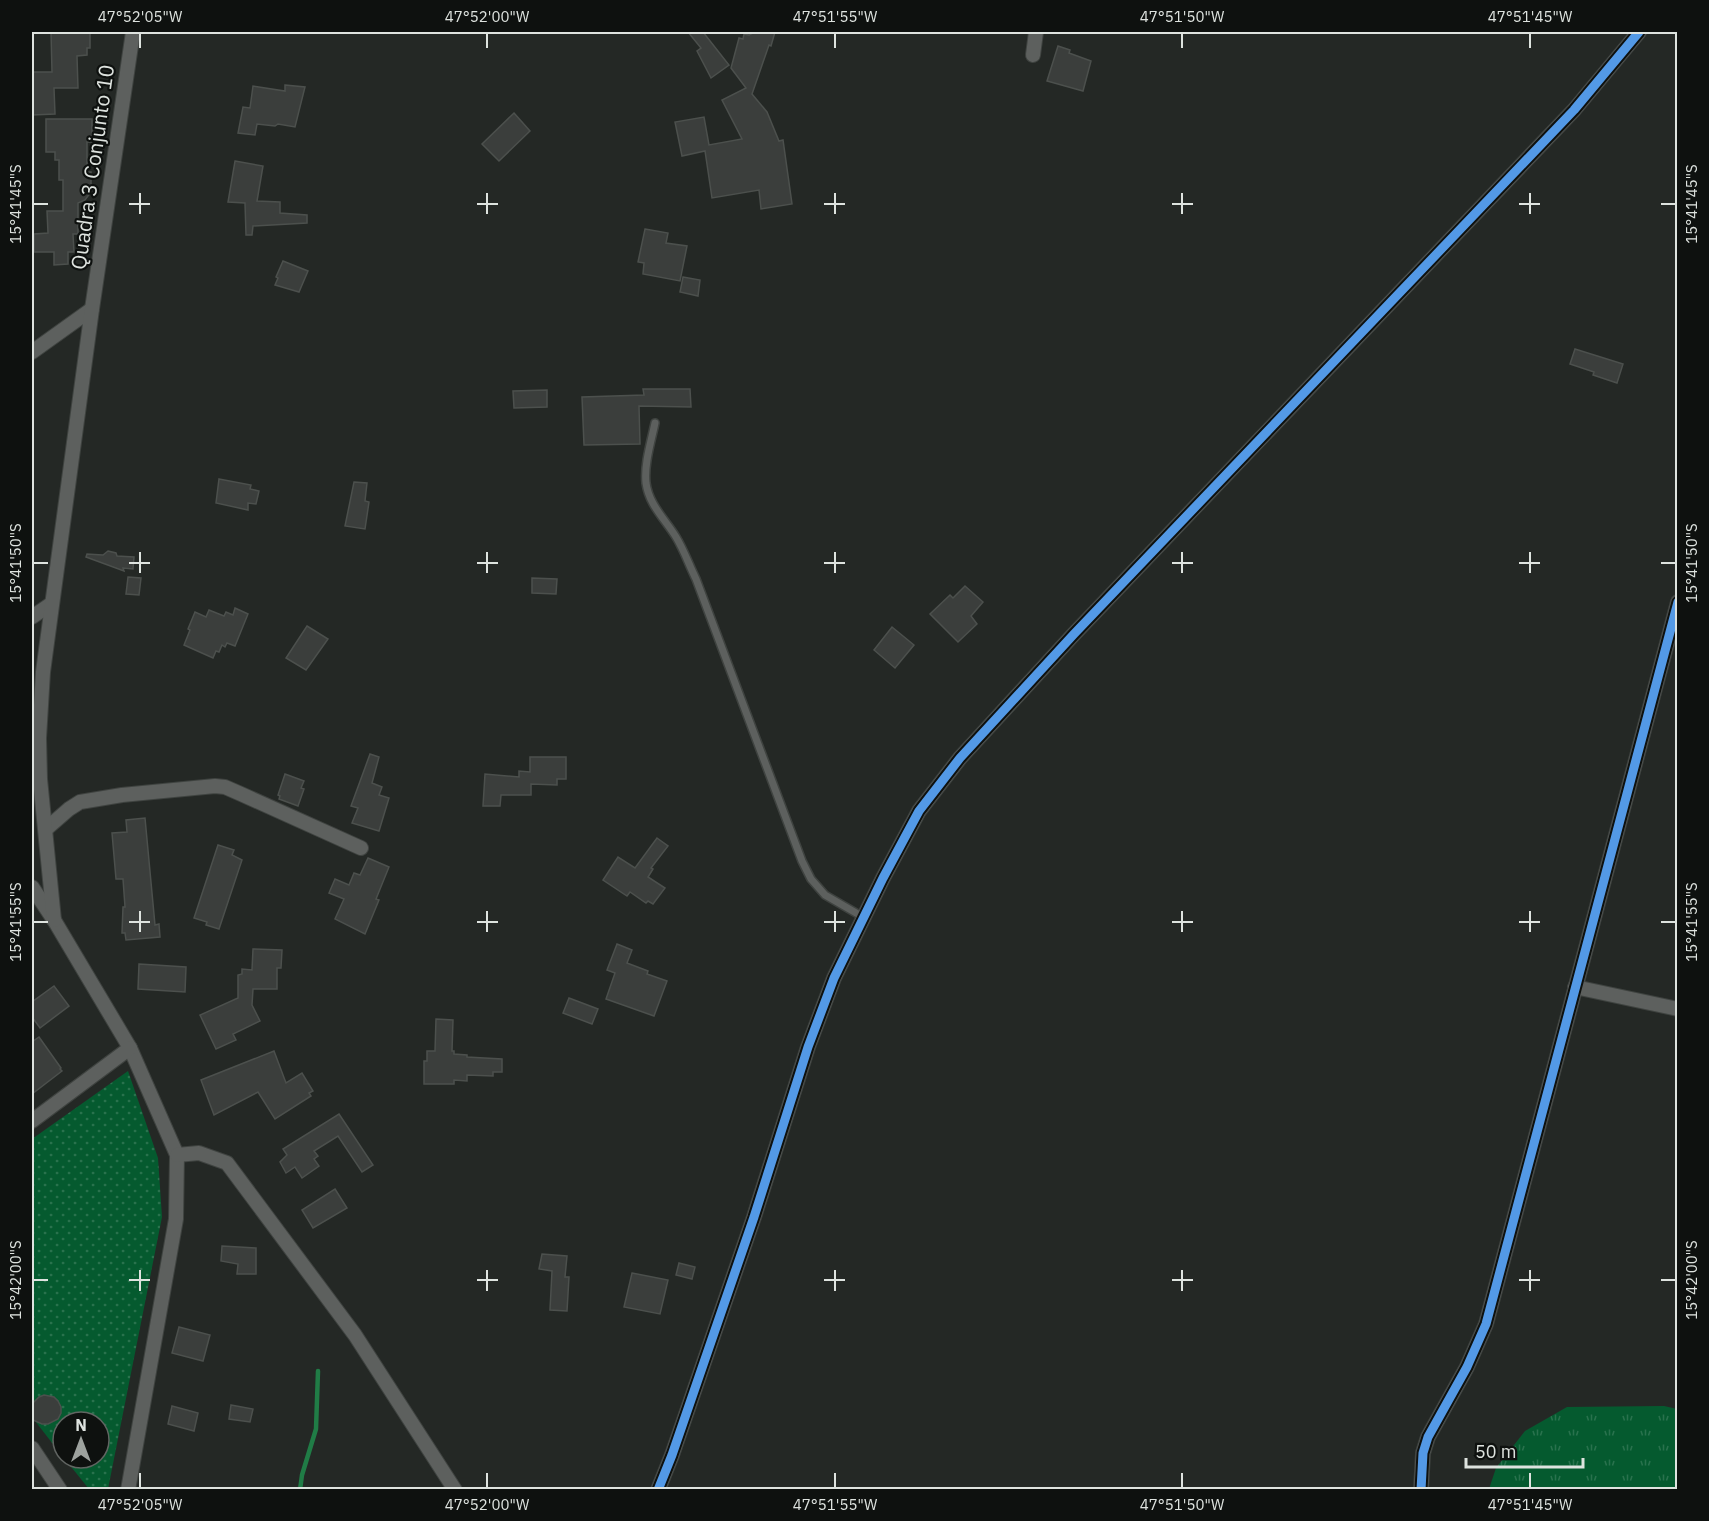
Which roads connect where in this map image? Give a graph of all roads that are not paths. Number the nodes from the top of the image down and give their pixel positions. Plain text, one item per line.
1 (133, 32) edge
2 (1036, 32) edge
3 (1639, 32) edge
4 (1033, 55) dead end
5 (92, 309) junction
6 (32, 352) edge
7 (655, 423) dead end
8 (1677, 602) edge
9 (51, 604) junction
10 (32, 617) edge
11 (45, 829) junction
12 (361, 848) dead end
13 (32, 887) edge
14 (863, 917) junction
15 (54, 920) junction
16 (1575, 987) junction
17 (1677, 1009) edge
18 (130, 1048) junction
19 (32, 1121) edge
20 (177, 1155) junction
21 (32, 1448) edge
22 (60, 1490) edge
23 (128, 1490) edge
24 (455, 1490) edge
25 (658, 1490) edge
26 (1421, 1490) edge

1 - 5 street, Quadra 3 Conjunto 10
2 - 4 street
3 - 14 street
5 - 6 street
5 - 9 street, Quadra 3 Conjunto 10
7 - 14 lane
8 - 16 street
9 - 10 street
9 - 11 street, Quadra 3 Conjunto 10
11 - 12 street
11 - 15 street, Quadra 3 Conjunto 10
13 - 15 street
14 - 25 street
15 - 18 street
16 - 17 street
16 - 26 street
18 - 19 street
18 - 20 street
20 - 23 street
20 - 24 street
21 - 22 street

